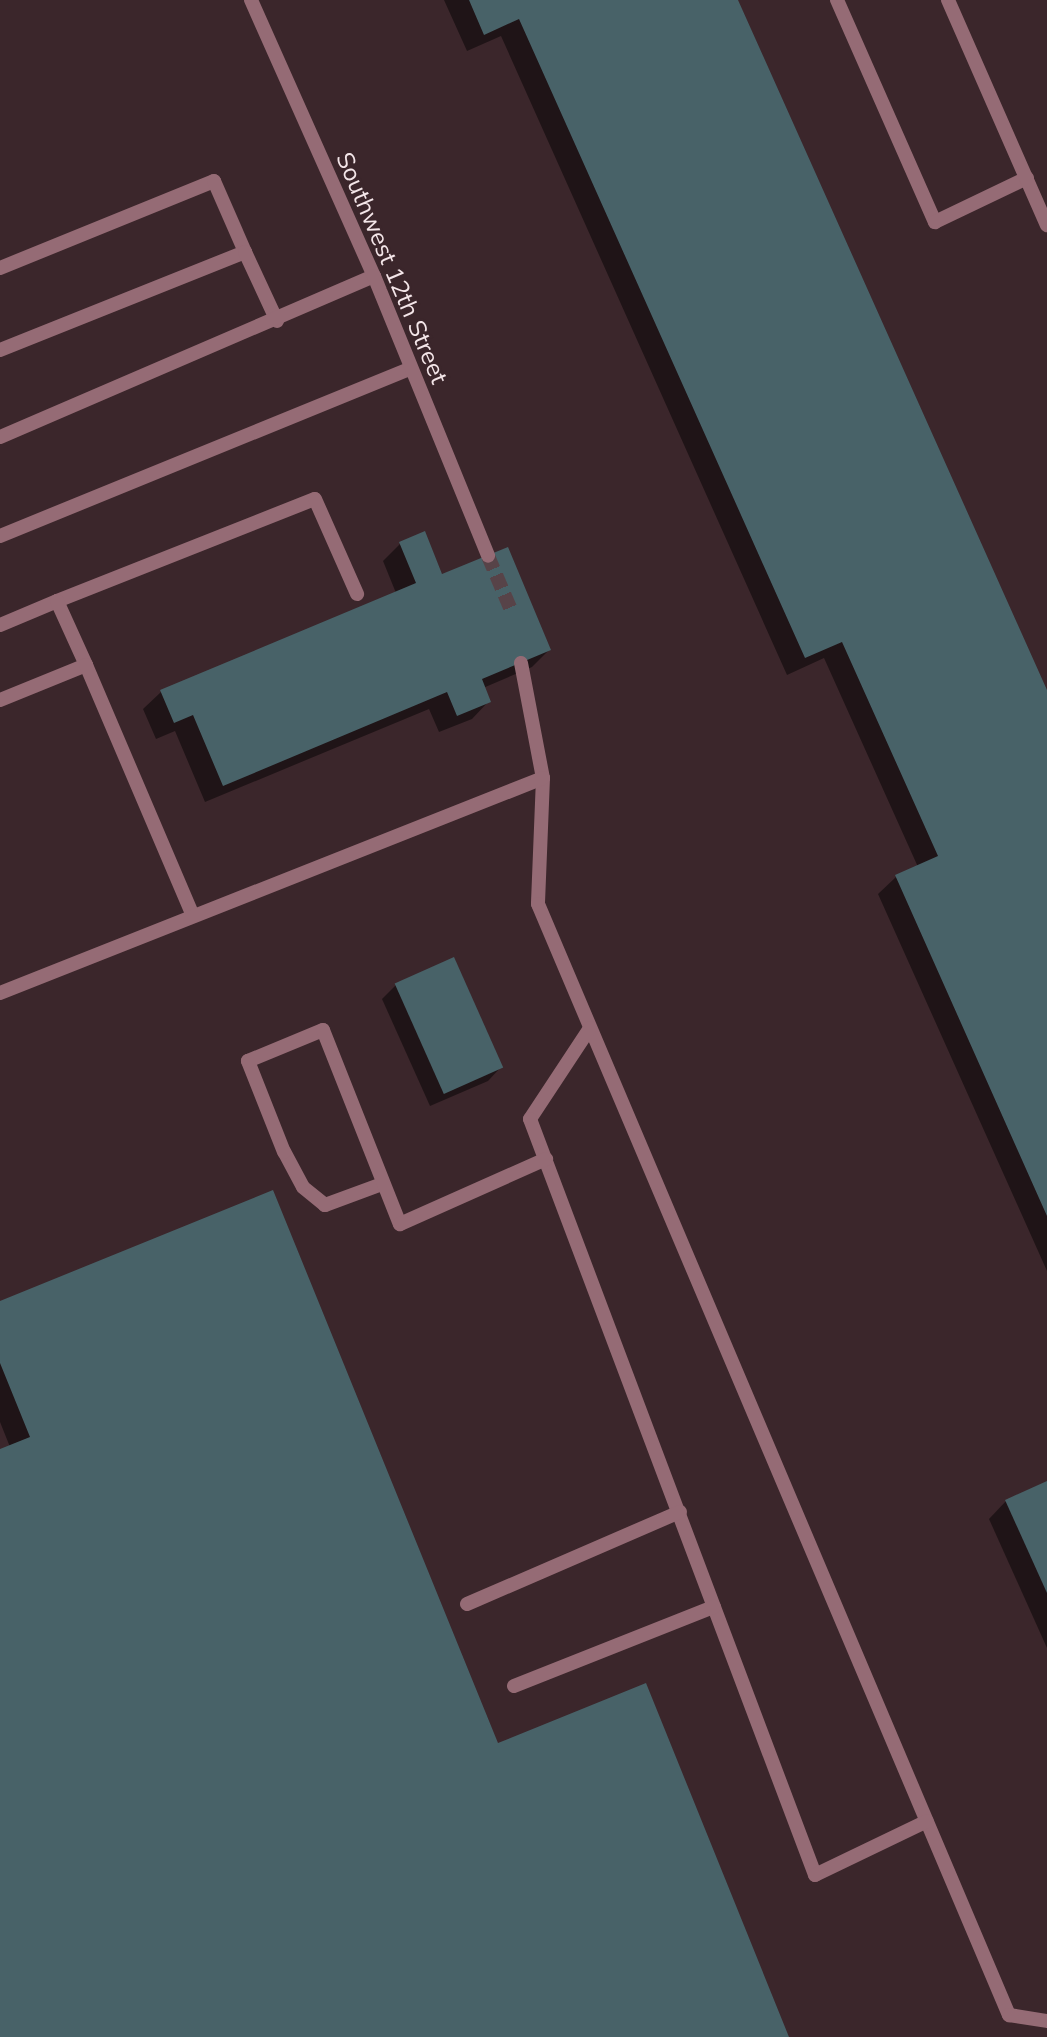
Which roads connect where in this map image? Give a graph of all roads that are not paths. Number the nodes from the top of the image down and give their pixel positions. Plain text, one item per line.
1 (251, 0) edge
2 (837, 0) edge
3 (948, 0) edge
4 (1027, 178) junction
5 (1047, 225) edge
6 (245, 252) junction
7 (0, 268) edge
8 (374, 276) junction
9 (277, 321) junction
10 (0, 350) edge
11 (409, 369) junction
12 (0, 437) edge
13 (0, 536) edge
14 (488, 556) tunnel mouth
15 (357, 594) dead end
16 (57, 601) junction
17 (0, 625) edge
18 (521, 663) dead end
19 (86, 665) junction
20 (0, 700) edge
21 (543, 778) junction
22 (192, 914) junction
23 (0, 993) edge
24 (590, 1028) junction
25 (546, 1159) junction
26 (382, 1184) junction
27 (680, 1512) junction
28 (467, 1604) dead end
29 (714, 1607) junction
30 (514, 1686) dead end
31 (927, 1821) junction
32 (1047, 2021) edge

1 - 8 street, Southwest 12th Street
2 - 4 street
3 - 4 street
4 - 5 street
6 - 7 street
6 - 9 street
6 - 10 street
8 - 9 street
8 - 11 street, Southwest 12th Street
9 - 12 street
11 - 13 street
11 - 14 street, Southwest 12th Street
15 - 16 street
16 - 17 street
16 - 19 street
18 - 21 street
19 - 20 street
19 - 22 street
21 - 22 street
21 - 24 street
22 - 23 street
24 - 25 street
24 - 31 street
25 - 26 street
25 - 27 street
26 - 26 street
27 - 28 street
27 - 29 street
29 - 30 street
29 - 31 street
31 - 32 street

